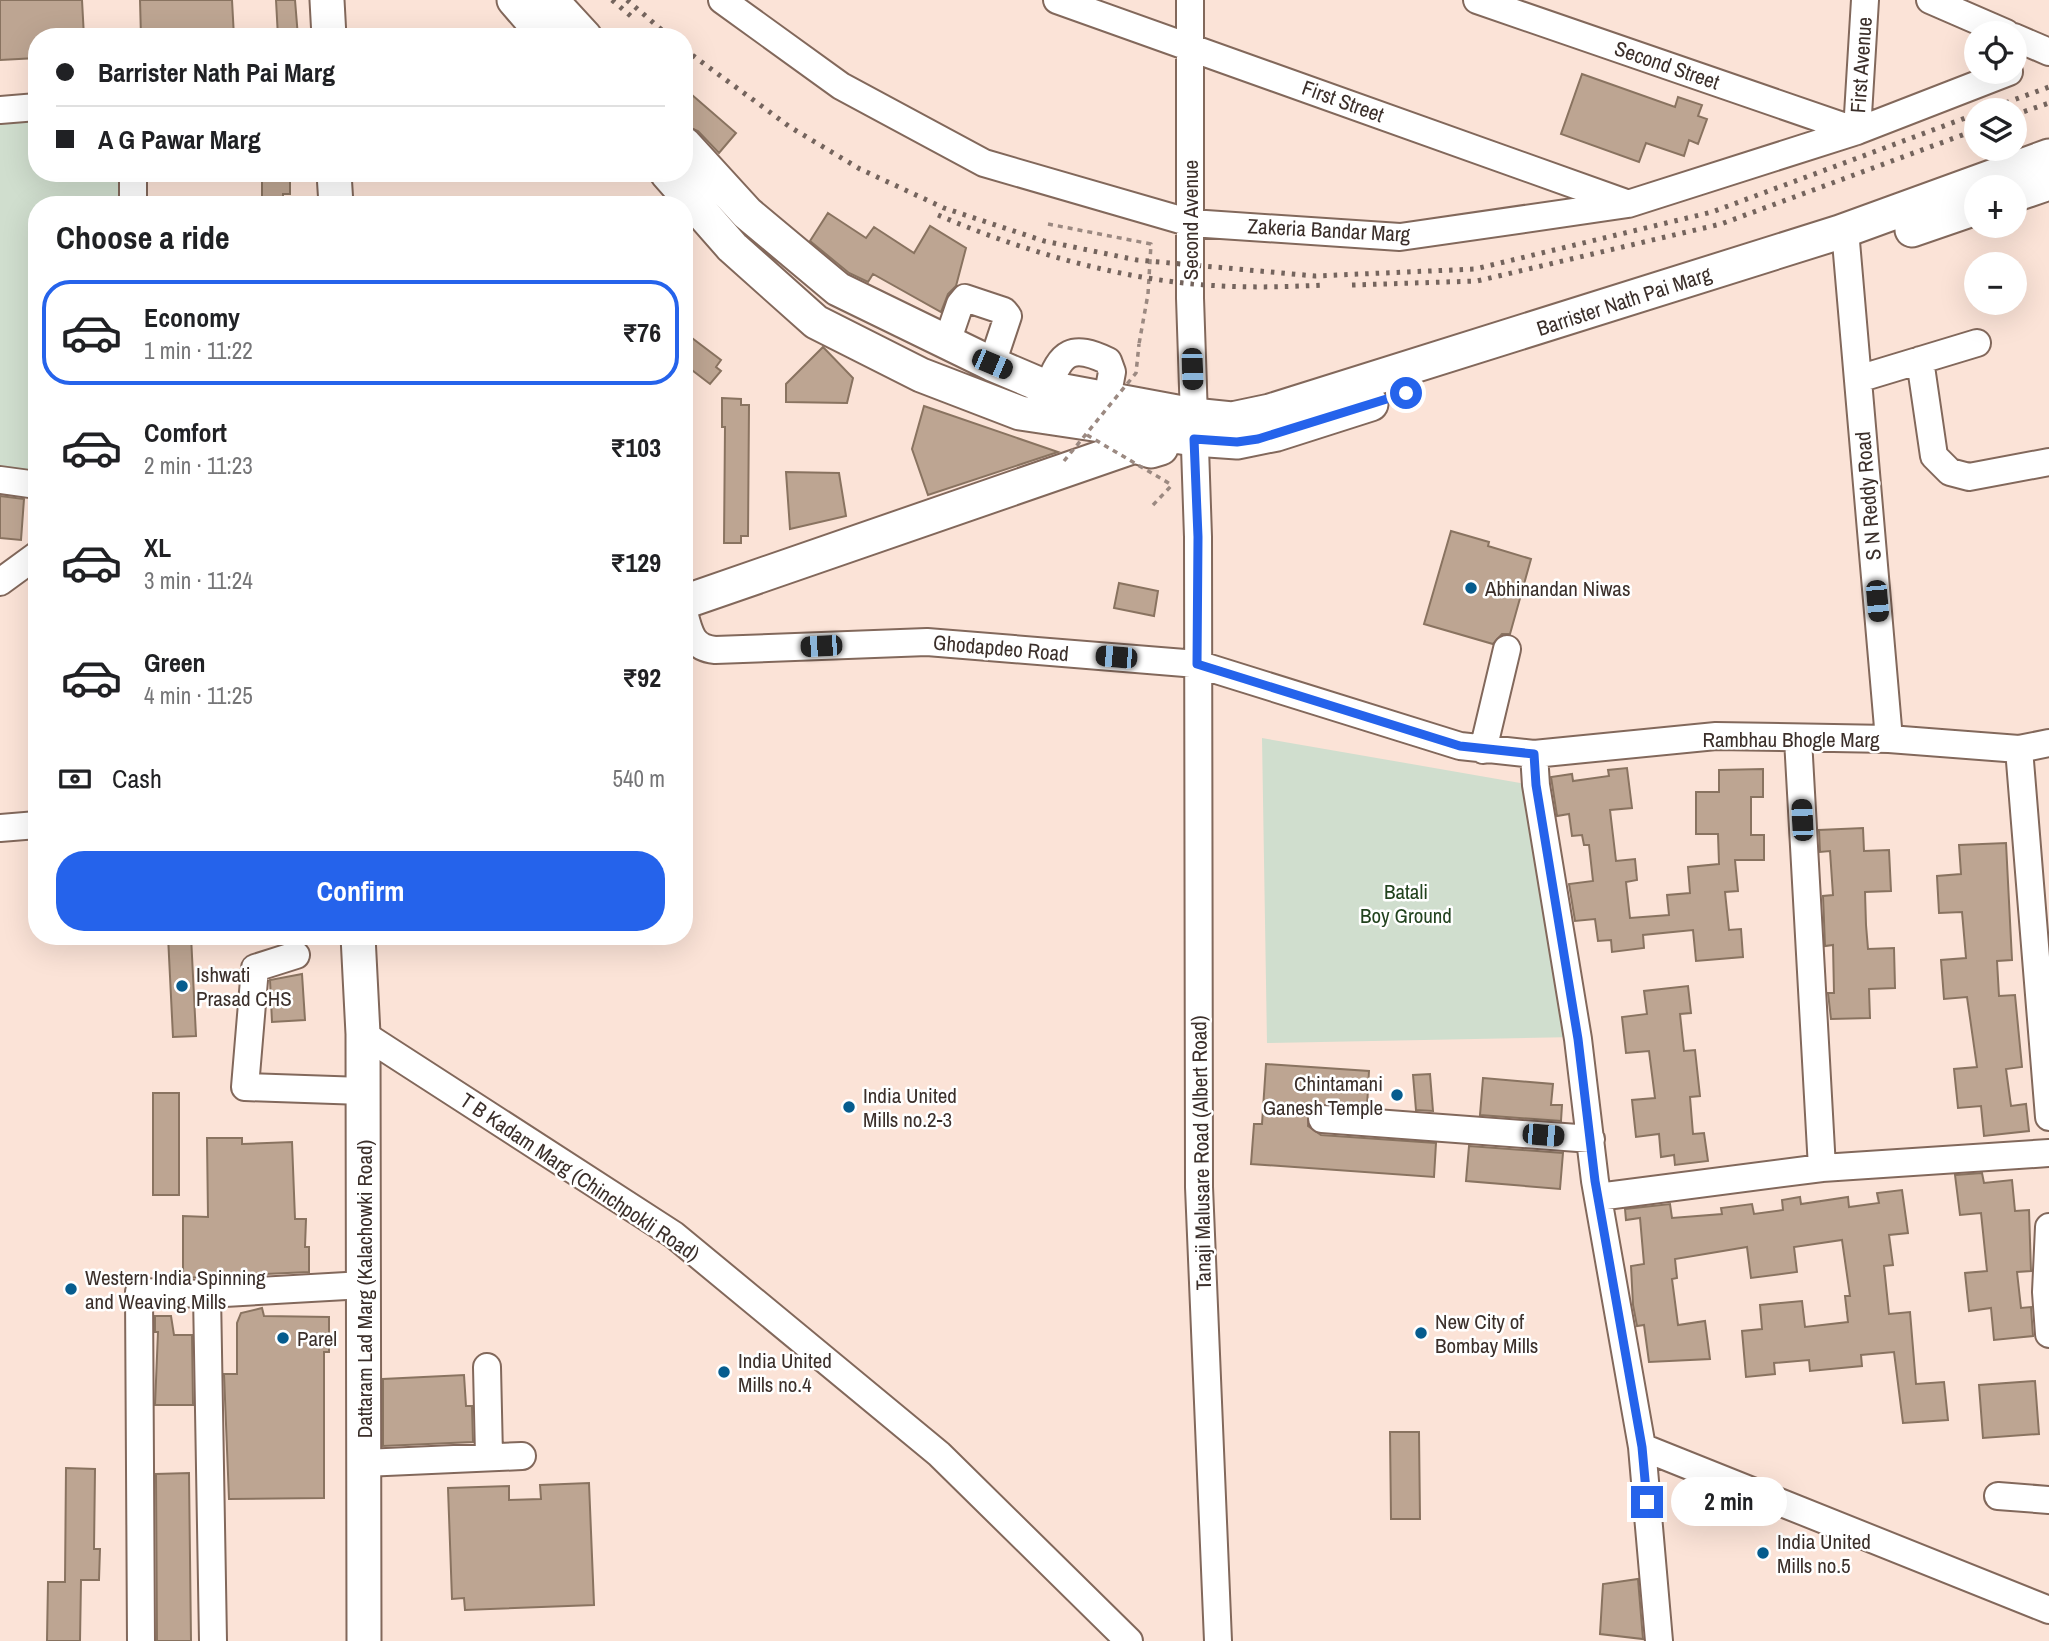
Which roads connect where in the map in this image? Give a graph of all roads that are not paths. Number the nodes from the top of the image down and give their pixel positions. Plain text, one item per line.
1 (327, 0) edge
2 (514, 0) edge
3 (551, 0) edge
4 (722, 0) edge
5 (1057, 0) edge
6 (1190, 0) edge
7 (1476, 0) edge
8 (1865, 0) edge
9 (1930, 0) edge
10 (1978, 21) edge
11 (329, 28) edge
12 (538, 28) edge
13 (577, 28) edge
14 (2027, 43) edge
15 (1191, 46) junction
16 (2049, 54) edge
17 (2027, 63) edge
18 (1978, 84) edge
19 (28, 108) edge
20 (0, 110) edge
21 (1857, 131) junction
22 (693, 154) edge
23 (2049, 156) edge
24 (675, 182) edge
25 (2049, 183) edge
26 (2027, 191) edge
27 (688, 196) edge
28 (693, 202) edge
29 (1628, 204) junction
30 (1964, 211) edge
31 (1191, 223) junction
32 (1846, 241) junction
33 (947, 342) junction
34 (1978, 343) dead end
35 (1920, 360) junction
36 (992, 364) junction
37 (1858, 379) junction
38 (1193, 427) junction
39 (2049, 462) edge
40 (0, 480) edge
41 (28, 484) edge
42 (28, 562) edge
43 (0, 582) edge
44 (693, 609) edge
45 (693, 635) edge
46 (1507, 649) dead end
47 (1197, 664) junction
48 (1798, 739) junction
49 (1889, 739) junction
50 (2049, 743) edge
51 (2019, 748) junction
52 (1483, 750) junction
53 (1534, 754) junction
54 (28, 811) edge
55 (0, 813) edge
56 (28, 826) edge
57 (0, 828) edge
58 (358, 945) edge
59 (296, 955) dead end
60 (363, 1034) junction
61 (363, 1091) junction
62 (2049, 1117) edge
63 (1322, 1119) dead end
64 (1591, 1139) junction
65 (2049, 1153) edge
66 (1822, 1168) junction
67 (1598, 1197) junction
68 (2049, 1227) edge
69 (365, 1285) junction
70 (207, 1294) junction
71 (2049, 1334) edge
72 (487, 1367) dead end
73 (1642, 1447) junction
74 (489, 1456) junction
75 (522, 1456) dead end
76 (364, 1463) junction
77 (1998, 1496) dead end
78 (2049, 1500) edge
79 (2049, 1610) edge
80 (141, 1641) edge
81 (213, 1641) edge
82 (364, 1641) edge
83 (1129, 1641) edge
84 (1218, 1641) edge
85 (1659, 1641) edge

1 - 11 main road
2 - 12 main road
3 - 13 main road
4 - 31 street, Zakeria Bandar Marg
5 - 15 street, First Street
6 - 15 street, Second Avenue
7 - 21 street, Second Street
8 - 21 street, First Avenue
9 - 10 street
14 - 16 street
15 - 29 street, First Street
15 - 31 street, Second Avenue
16 - 17 street
18 - 21 street, Zakeria Bandar Marg
19 - 20 street
21 - 29 street, Zakeria Bandar Marg
22 - 33 main road
23 - 32 main road, Barrister Nath Pai Marg
24 - 27 main road
25 - 26 main road
28 - 38 main road
29 - 31 street, Zakeria Bandar Marg
30 - 32 main road, Barrister Nath Pai Marg
31 - 38 street, Second Avenue
32 - 37 street, S N Reddy Road
32 - 38 main road, Barrister Nath Pai Marg
33 - 36 main road
33 - 36 street
34 - 35 street
35 - 37 street
35 - 39 street
36 - 38 main road
37 - 49 street, S N Reddy Road
38 - 44 main road, Ghodapdeo Road
38 - 47 street, Second Avenue
40 - 41 street
42 - 43 street
45 - 47 street, Ghodapdeo Road
46 - 52 street
47 - 52 street, Ghodapdeo Road
47 - 84 street, Tanaji Malusare Road (Albert Road)
48 - 49 street, Rambhau Bhogle Marg
48 - 53 street, Rambhau Bhogle Marg
48 - 66 street
49 - 51 street, Rambhau Bhogle Marg
50 - 51 street, Rambhau Bhogle Marg
51 - 62 street
52 - 53 street, Ghodapdeo Road
53 - 64 street
54 - 55 street
56 - 57 street
58 - 60 main road, Dattaram Lad Marg (Kalachowki Road)
59 - 61 street
60 - 61 main road, Dattaram Lad Marg (Kalachowki Road)
60 - 83 street, T B Kadam Marg (Chinchpokli Road)
61 - 69 main road, Dattaram Lad Marg (Kalachowki Road)
63 - 64 street
64 - 67 street
65 - 66 street
66 - 67 street
67 - 73 street
68 - 71 street
69 - 70 street
69 - 76 main road, Dattaram Lad Marg (Kalachowki Road)
70 - 80 street
70 - 81 street
72 - 74 street
73 - 79 street
73 - 85 street
74 - 75 street
74 - 76 street
76 - 82 main road, Dattaram Lad Marg (Kalachowki Road)
77 - 78 street

